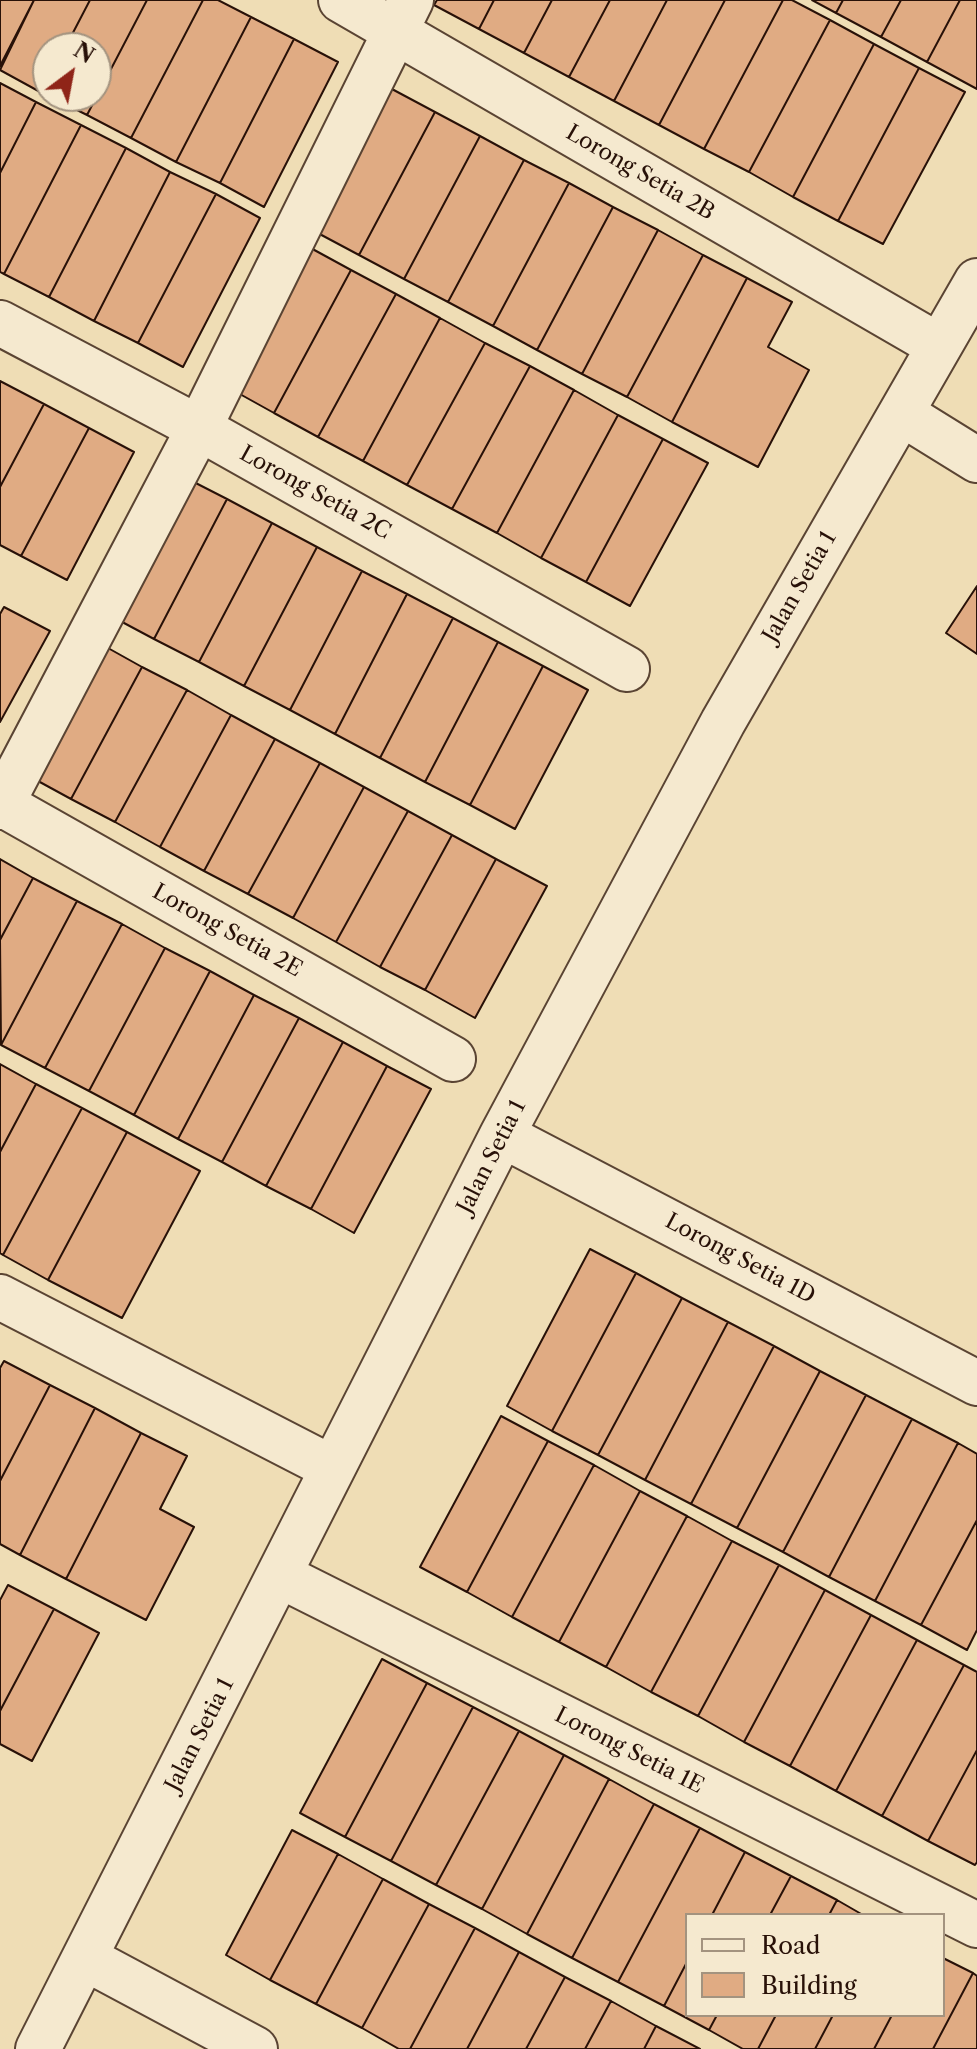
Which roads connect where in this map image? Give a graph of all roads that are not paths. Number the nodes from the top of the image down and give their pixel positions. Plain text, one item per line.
1 (341, 0) edge
2 (403, 15) edge
3 (977, 281) edge
4 (0, 323) edge
5 (939, 346) junction
6 (901, 413) junction
7 (199, 428) junction
8 (977, 460) edge
9 (627, 669) dead end
10 (1, 805) edge
11 (453, 1059) dead end
12 (502, 1135) junction
13 (0, 1297) edge
14 (977, 1383) edge
15 (332, 1468) junction
16 (281, 1576) junction
17 (977, 1925) edge
18 (85, 1958) junction
19 (38, 2049) edge
20 (255, 2049) edge

1 - 2 street, Lorong Setia 2B
2 - 5 street, Lorong Setia 2B
2 - 7 street
3 - 5 street, Jalan Setia 1
4 - 7 street, Lorong Setia 2C
5 - 6 street, Jalan Setia 1
6 - 8 street
6 - 12 street, Jalan Setia 1
7 - 9 street, Lorong Setia 2C
7 - 10 street
10 - 11 street, Lorong Setia 2E
12 - 14 street, Lorong Setia 1D
12 - 15 street, Jalan Setia 1
13 - 15 street
15 - 16 street, Jalan Setia 1
16 - 17 street, Lorong Setia 1E
16 - 18 street, Jalan Setia 1
18 - 19 street, Jalan Setia 1
18 - 20 street

